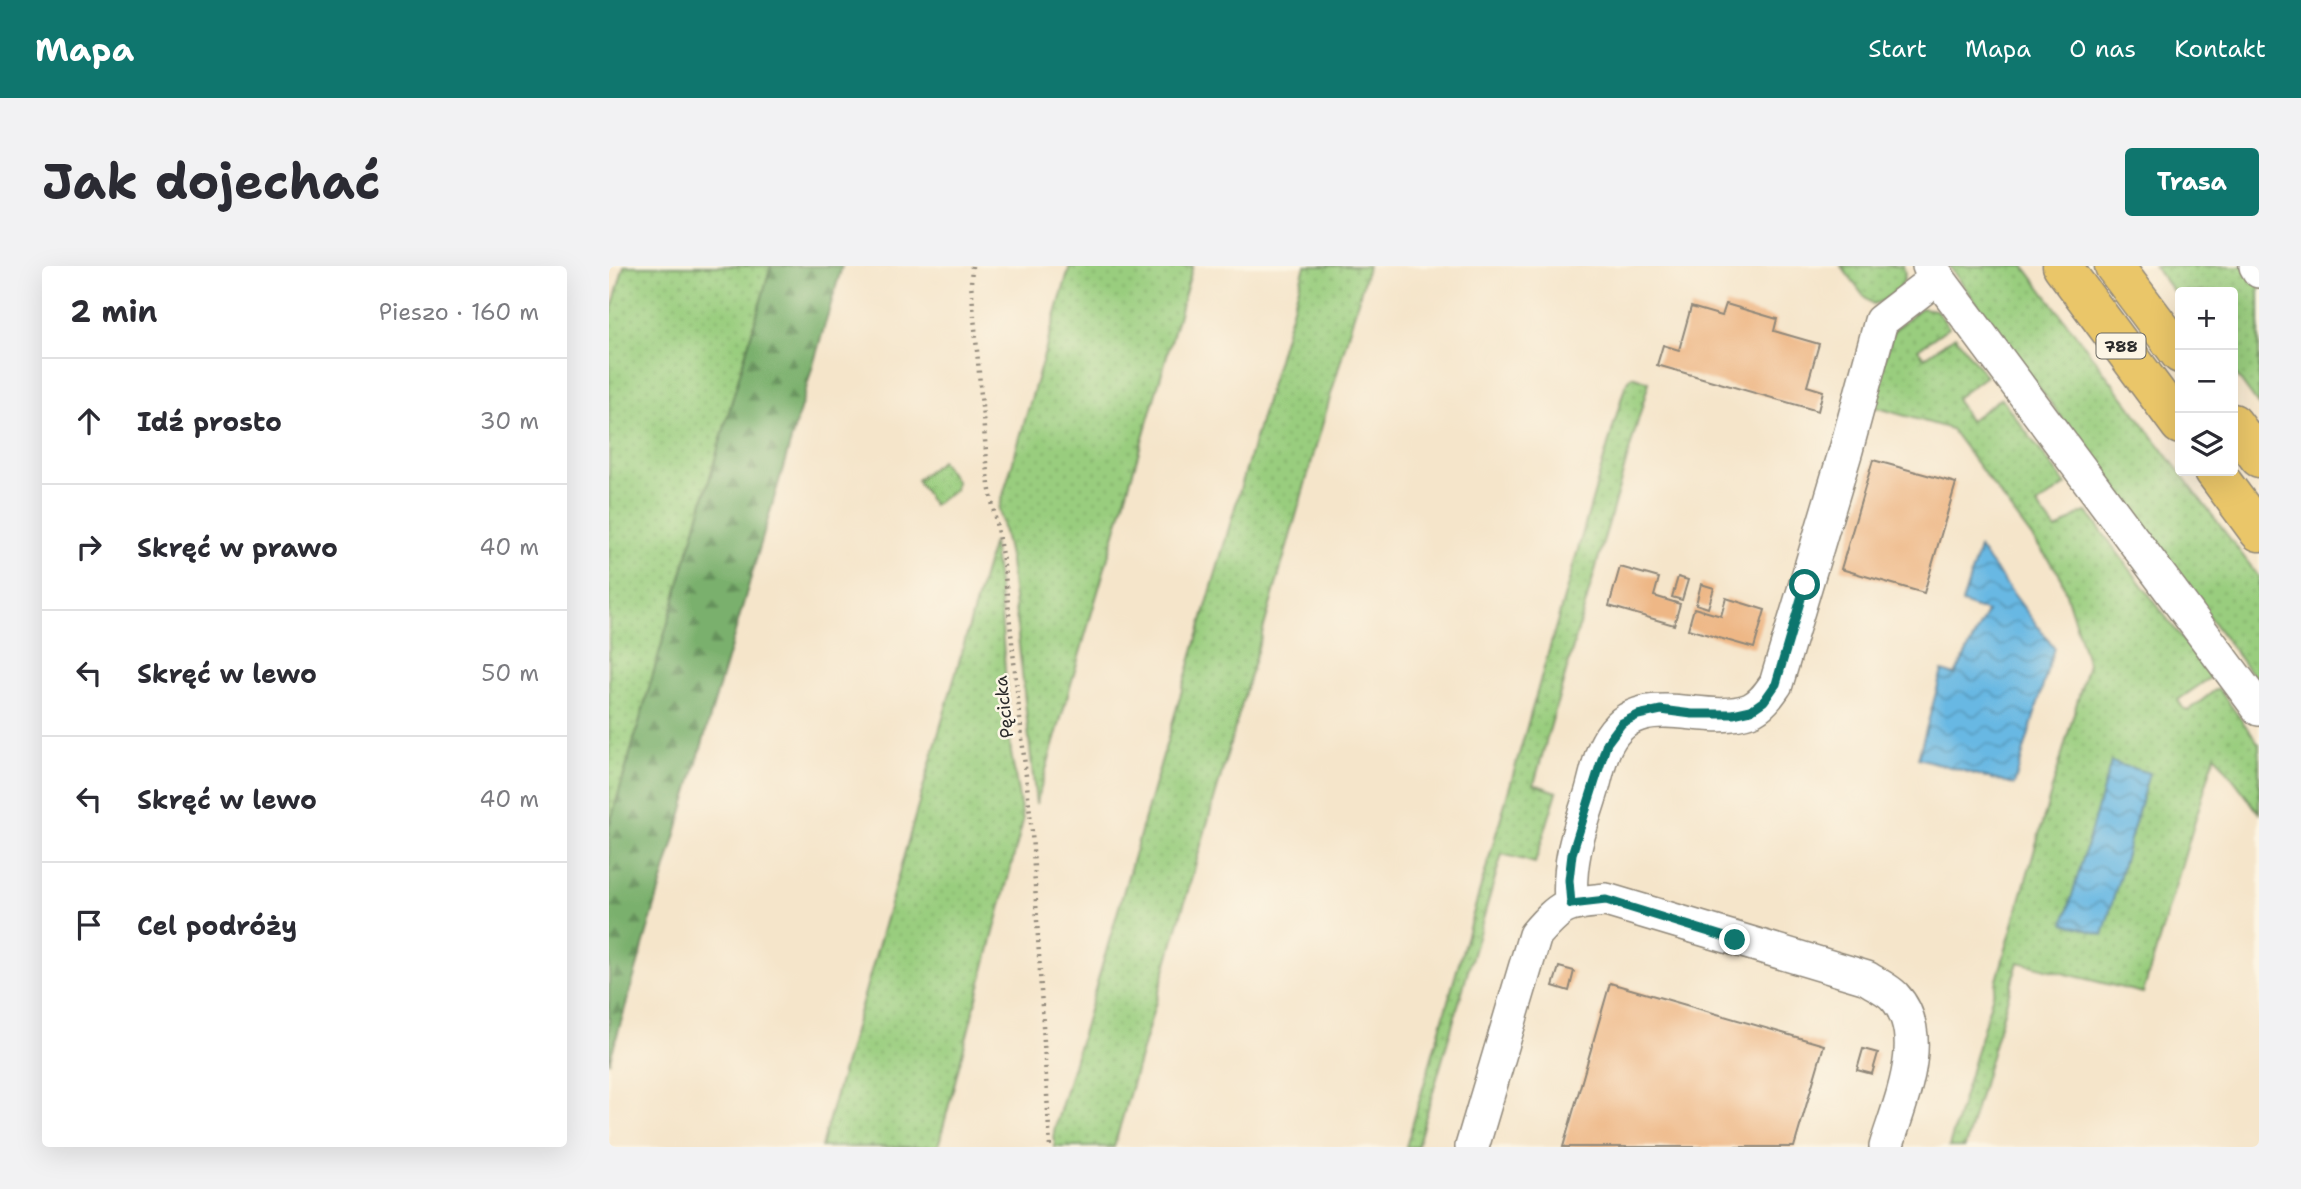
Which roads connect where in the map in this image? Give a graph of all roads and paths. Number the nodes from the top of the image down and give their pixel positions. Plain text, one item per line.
1 (972, 266) edge
2 (2062, 266) edge
3 (2114, 266) edge
4 (2256, 266) edge
5 (2259, 271) edge
6 (1934, 272) edge
7 (2177, 350) edge
8 (2175, 418) edge
9 (2238, 430) edge
10 (2259, 458) edge
11 (2218, 476) edge
12 (2259, 532) edge
13 (2259, 709) edge
14 (1571, 904) junction
15 (1050, 1147) edge
16 (1472, 1147) edge
17 (1886, 1147) edge

1 - 15 path, Pęcicka
2 - 8 main road, 788
3 - 7 main road, 788
4 - 5 street
6 - 13 street
6 - 14 street
9 - 10 main road
11 - 12 main road
14 - 16 street
14 - 17 street

